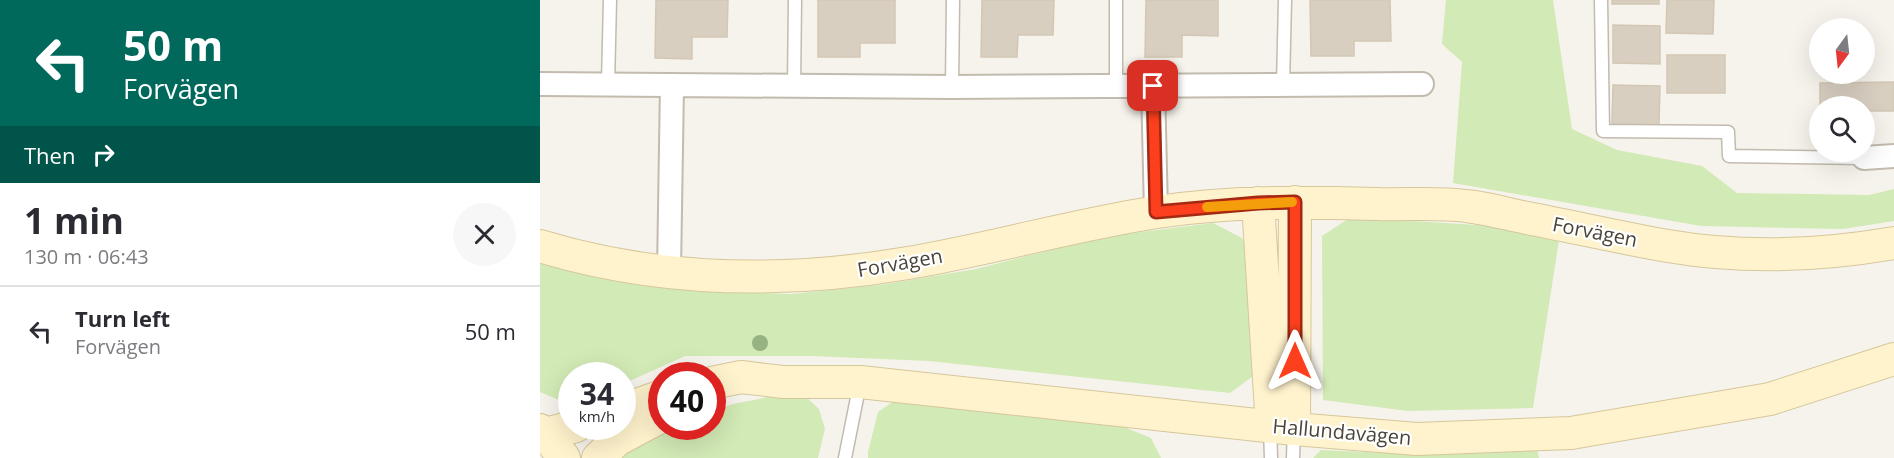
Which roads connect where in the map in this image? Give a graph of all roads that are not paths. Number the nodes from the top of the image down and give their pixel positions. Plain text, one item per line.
1 (610, 0) edge
2 (795, 0) edge
3 (953, 0) edge
4 (1116, 0) edge
5 (1285, 0) edge
6 (1601, 0) edge
7 (540, 84) edge
8 (608, 84) junction
9 (1422, 84) dead end
10 (672, 85) junction
11 (1283, 85) junction
12 (794, 86) junction
13 (1116, 86) junction
14 (1153, 86) junction
15 (952, 87) junction
16 (1894, 156) edge
17 (1809, 157) edge
18 (1875, 157) edge
19 (1295, 202) junction
20 (1258, 203) junction
21 (1156, 212) junction
22 (1894, 243) edge
23 (540, 246) edge
24 (669, 272) junction
25 (1894, 359) edge
26 (726, 380) edge
27 (783, 382) junction
28 (860, 382) junction
29 (726, 396) edge
30 (648, 423) edge
31 (558, 429) edge
32 (543, 432) edge
33 (1286, 438) edge
34 (564, 458) edge
35 (598, 458) edge
36 (845, 458) edge
37 (1271, 458) edge

1 - 8 lane
2 - 12 lane
3 - 15 lane
4 - 13 lane
5 - 11 lane
6 - 17 lane
7 - 8 street
8 - 10 street
9 - 11 street
10 - 12 street
10 - 24 street
11 - 14 street
12 - 15 street
13 - 14 street
13 - 15 street
14 - 21 street
16 - 18 street
19 - 20 street, Forvägen
19 - 22 street, Forvägen
19 - 33 street
20 - 21 street, Forvägen
20 - 33 street
21 - 24 street, Forvägen
23 - 24 street, Forvägen
25 - 33 street, Hallundavägen
26 - 27 street, Hallundavägen
27 - 28 street, Hallundavägen
27 - 29 street, Hallundavägen
28 - 33 street, Hallundavägen
28 - 36 lane
30 - 35 street
31 - 32 street
32 - 34 street
33 - 37 lane

